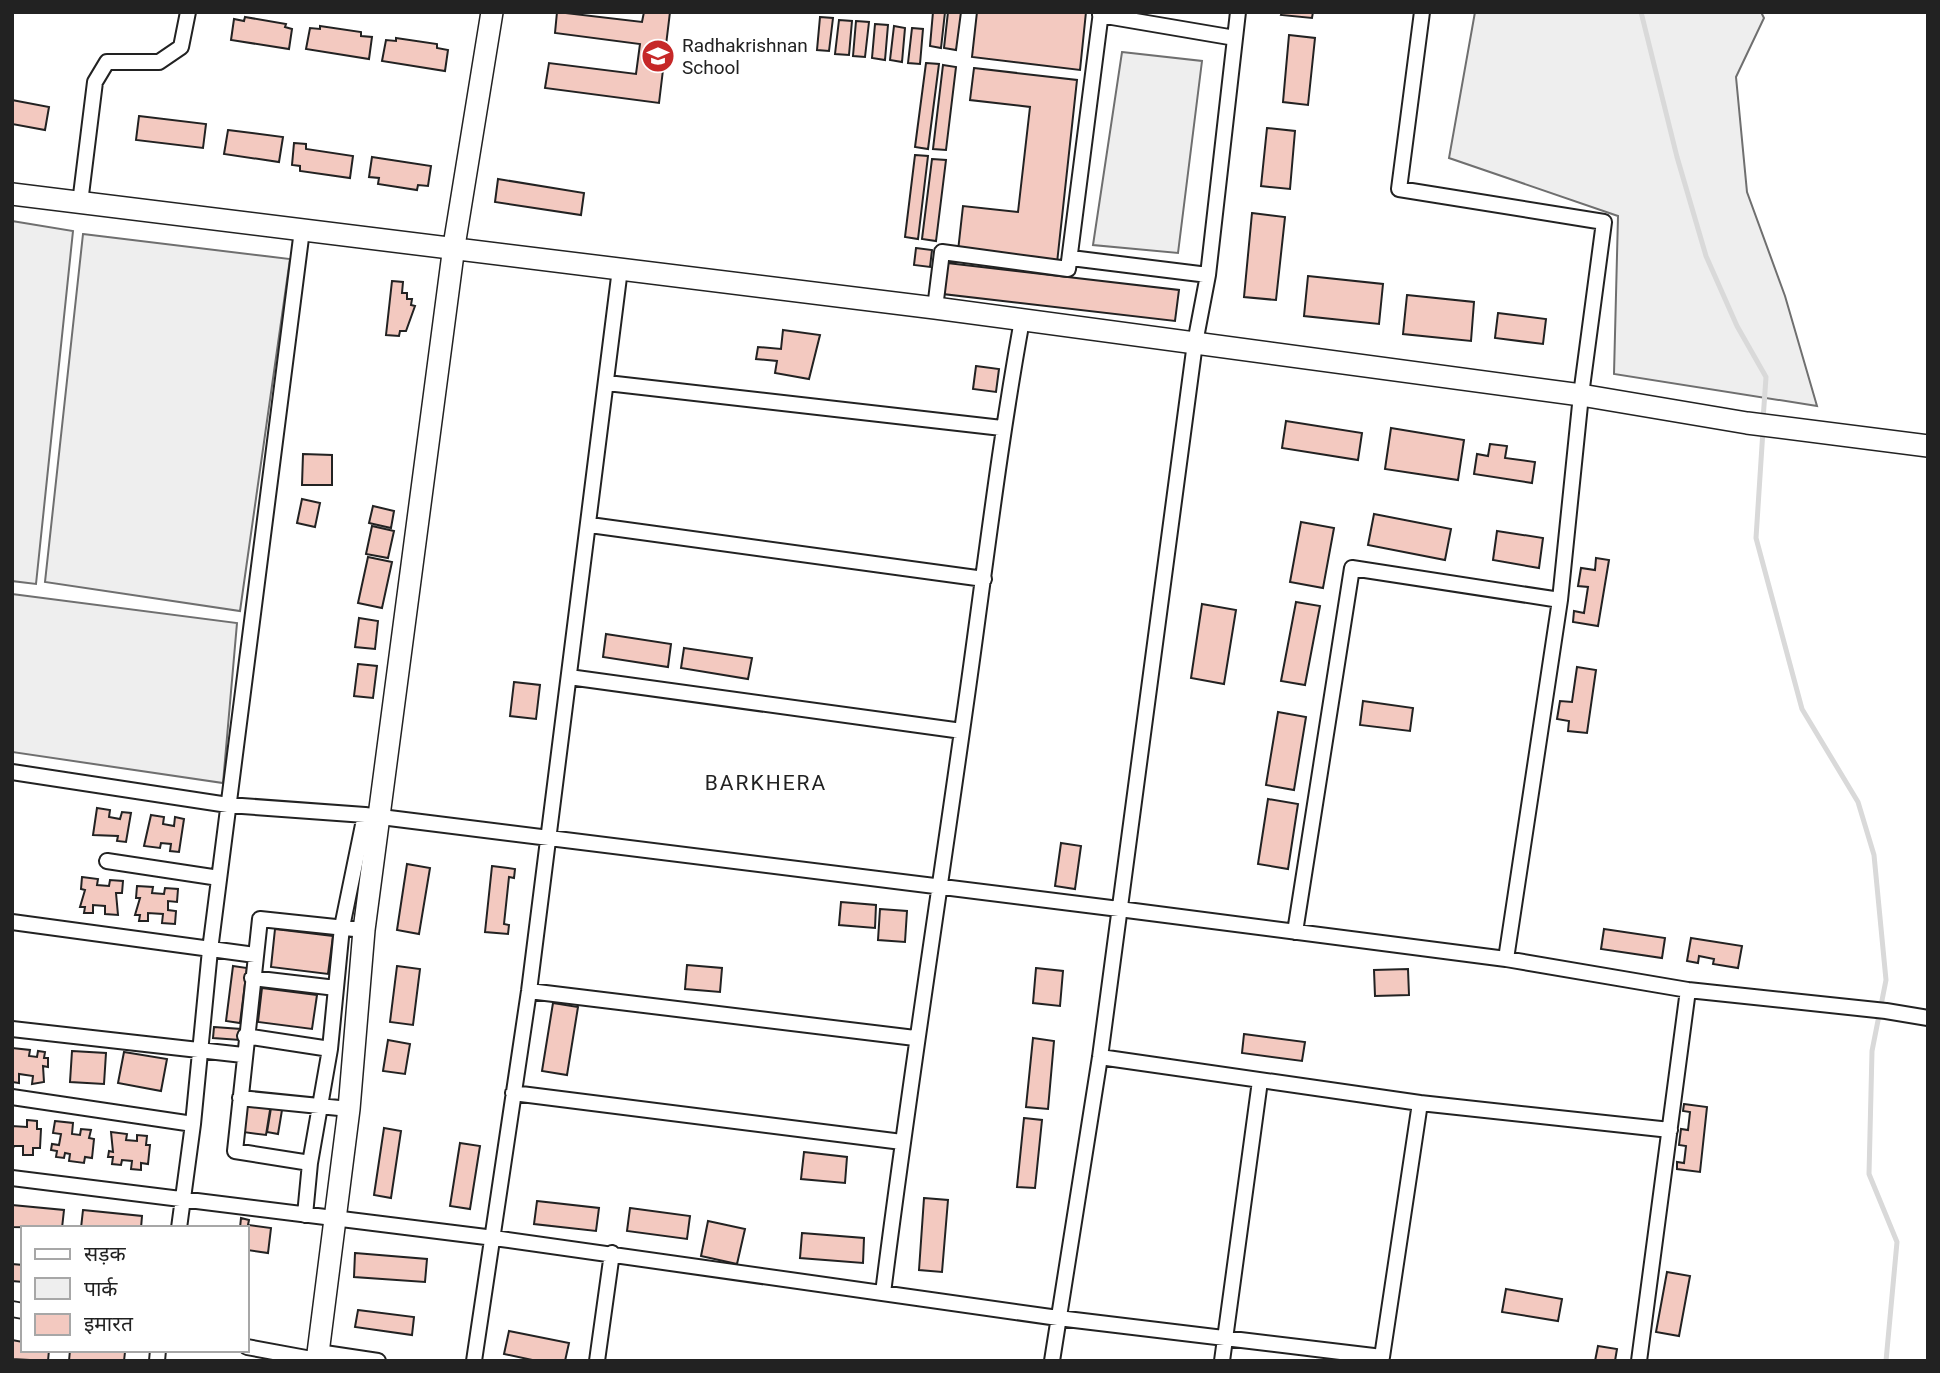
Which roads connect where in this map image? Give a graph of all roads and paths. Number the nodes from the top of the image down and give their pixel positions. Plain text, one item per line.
1 (188, 12) edge
2 (492, 12) edge
3 (1238, 12) edge
4 (1422, 12) edge
5 (1100, 14) edge
6 (1235, 38) junction
7 (12, 194) edge
8 (80, 202) junction
9 (302, 230) junction
10 (454, 246) junction
11 (1071, 258) junction
12 (620, 269) junction
13 (1208, 275) junction
14 (935, 308) junction
15 (1022, 320) junction
16 (1195, 343) junction
17 (607, 383) junction
18 (1581, 395) junction
19 (1002, 428) junction
20 (1928, 446) edge
21 (590, 526) junction
22 (984, 579) junction
23 (1560, 600) junction
24 (569, 677) junction
25 (962, 731) junction
26 (12, 772) edge
27 (228, 805) junction
28 (373, 816) junction
29 (546, 840) junction
30 (107, 862) dead end
31 (219, 878) junction
32 (940, 886) junction
33 (1119, 909) junction
34 (12, 922) edge
35 (342, 927) junction
36 (364, 930) junction
37 (1295, 932) junction
38 (210, 950) junction
39 (255, 955) junction
40 (1506, 959) junction
41 (252, 978) junction
42 (336, 988) junction
43 (1688, 990) junction
44 (529, 991) junction
45 (1928, 1018) edge
46 (12, 1029) edge
47 (245, 1036) junction
48 (915, 1038) junction
49 (330, 1049) junction
50 (198, 1051) junction
51 (243, 1055) junction
52 (1100, 1057) junction
53 (1260, 1081) junction
54 (513, 1093) junction
55 (12, 1097) edge
56 (240, 1098) junction
57 (1420, 1102) junction
58 (321, 1107) junction
59 (349, 1109) junction
60 (193, 1124) junction
61 (1671, 1130) junction
62 (902, 1142) junction
63 (310, 1163) junction
64 (12, 1178) edge
65 (183, 1202) junction
66 (305, 1215) junction
67 (335, 1220) junction
68 (178, 1226) edge
69 (494, 1238) junction
70 (612, 1254) junction
71 (883, 1293) junction
72 (1058, 1318) junction
73 (1225, 1337) junction
74 (248, 1347) edge
75 (317, 1358) edge
76 (378, 1361) edge
77 (474, 1361) edge
78 (597, 1361) edge
79 (1052, 1361) edge
80 (1222, 1361) edge
81 (1639, 1361) edge

1 - 8 street
2 - 10 main road
3 - 6 street
4 - 18 street
5 - 6 street
5 - 11 street
6 - 13 street
7 - 8 main road
8 - 9 main road
9 - 10 main road
9 - 27 street
10 - 12 main road
10 - 28 main road
11 - 13 street
11 - 14 street
12 - 14 main road
12 - 17 street
13 - 16 street
14 - 15 main road
15 - 16 main road
15 - 19 street
16 - 18 main road
16 - 33 street
17 - 19 street
17 - 21 street
18 - 20 main road
18 - 23 street
19 - 22 street
21 - 22 street
21 - 24 street
22 - 25 street
23 - 37 street
23 - 40 street
24 - 25 street
24 - 29 street
25 - 32 street
26 - 27 street
27 - 28 street
27 - 31 street
28 - 29 street
28 - 35 street
28 - 36 main road
29 - 32 street
29 - 44 street
30 - 31 street
31 - 38 street
32 - 33 street
32 - 48 street
33 - 37 street
33 - 52 street
34 - 38 street
35 - 36 street
35 - 39 street
35 - 42 street
36 - 59 main road
37 - 40 street
38 - 39 street
38 - 50 street
39 - 41 street
40 - 43 street
41 - 42 street
41 - 47 street
42 - 49 street
43 - 45 street
43 - 61 street
44 - 48 street
44 - 54 street
46 - 50 street
47 - 49 street
47 - 51 street
48 - 62 street
49 - 58 street
50 - 51 street
50 - 60 street
51 - 56 street
52 - 53 street
52 - 72 street
53 - 57 street
53 - 73 street
54 - 62 street
54 - 69 street
55 - 60 street
56 - 58 street
56 - 63 street
57 - 61 street
57 - 73 street
58 - 59 street
58 - 63 street
59 - 67 main road
60 - 65 street
61 - 81 street
62 - 71 street
63 - 66 street
64 - 65 street
65 - 66 street
65 - 68 street
66 - 67 street
67 - 69 street
67 - 75 main road
69 - 70 street
69 - 77 street
70 - 71 street
70 - 78 street
71 - 72 street
72 - 73 street
72 - 79 street
73 - 80 street
74 - 75 street
75 - 76 street

